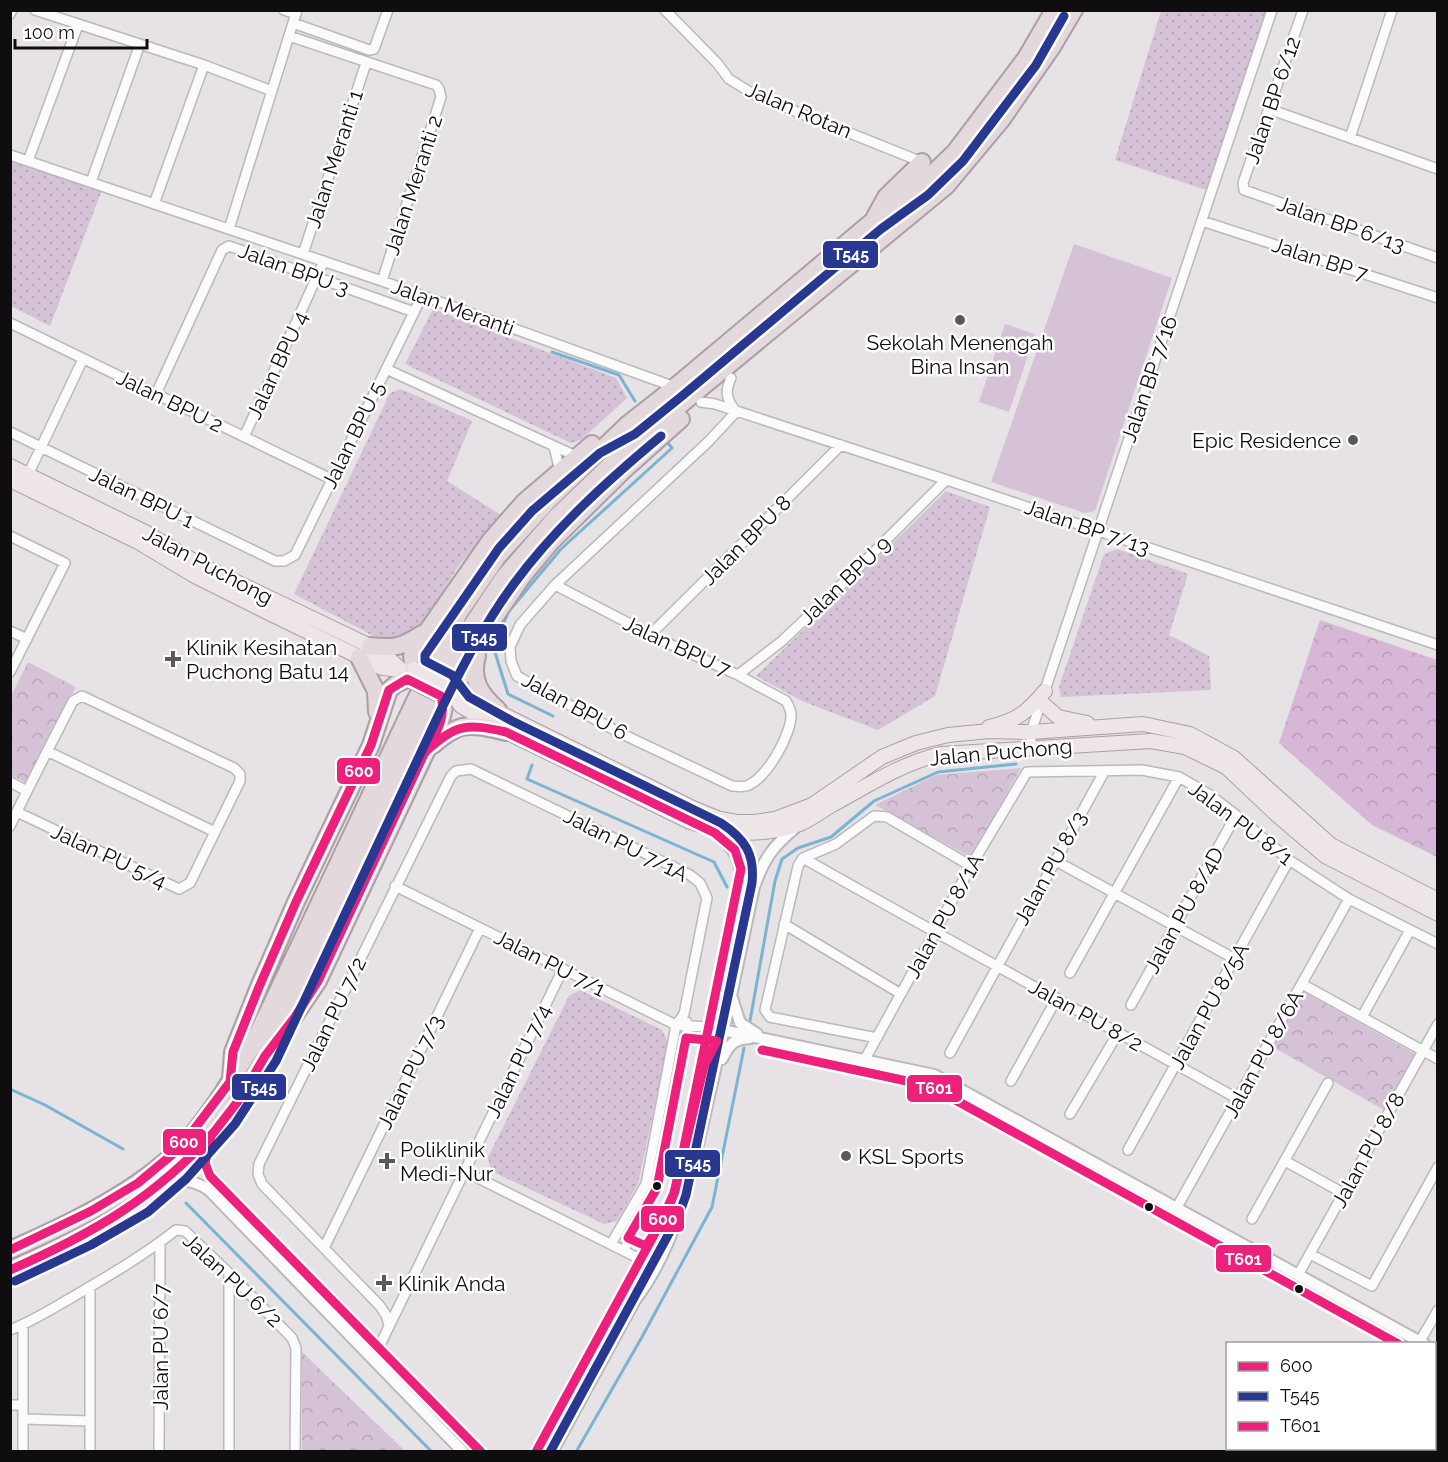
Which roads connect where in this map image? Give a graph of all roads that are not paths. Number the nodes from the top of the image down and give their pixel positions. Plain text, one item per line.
1 (284, 10) edge
2 (388, 10) edge
3 (665, 10) edge
4 (1054, 10) edge
5 (1074, 10) edge
6 (1272, 10) edge
7 (1303, 10) edge
8 (1392, 10) edge
9 (41, 11) edge
10 (295, 16) edge
11 (78, 25) junction
12 (289, 36) junction
13 (140, 44) junction
14 (366, 63) junction
15 (204, 65) junction
16 (272, 91) junction
17 (1269, 109) junction
18 (1350, 138) junction
19 (10, 155) edge
20 (27, 161) junction
21 (922, 162) joint
22 (1437, 169) edge
23 (91, 182) junction
24 (1244, 190) joint
25 (154, 204) junction
26 (874, 220) junction
27 (1202, 221) junction
28 (229, 229) junction
29 (303, 254) junction
30 (1437, 257) edge
31 (324, 261) junction
32 (317, 277) junction
33 (382, 281) junction
34 (422, 296) junction
35 (1437, 298) edge
36 (807, 302) junction
37 (414, 312) junction
38 (10, 322) edge
39 (83, 359) junction
40 (386, 369) junction
41 (731, 378) junction
42 (675, 387) junction
43 (156, 394) junction
44 (701, 402) junction
45 (736, 412) junction
46 (628, 424) junction
47 (10, 432) edge
48 (244, 437) junction
49 (841, 445) junction
50 (41, 447) junction
51 (554, 447) junction
52 (578, 457) junction
53 (10, 466) edge
54 (557, 473) junction
55 (331, 479) junction
56 (20, 480) edge
57 (946, 480) junction
58 (1098, 530) junction
59 (10, 536) edge
60 (275, 561) joint
61 (555, 585) junction
62 (428, 630) junction
63 (10, 631) edge
64 (484, 633) junction
65 (650, 634) junction
66 (27, 639) junction
67 (1437, 645) edge
68 (364, 652) junction
69 (10, 672) edge
70 (408, 673) junction
71 (738, 675) junction
72 (447, 692) junction
73 (1043, 696) junction
74 (498, 710) junction
75 (792, 714) joint
76 (1121, 726) junction
77 (506, 732) junction
78 (1031, 732) junction
79 (948, 735) junction
80 (370, 745) junction
81 (1031, 748) junction
82 (47, 750) junction
83 (425, 752) junction
84 (1027, 772) joint
85 (1104, 772) junction
86 (1179, 777) junction
87 (623, 781) junction
88 (10, 782) edge
89 (27, 791) junction
90 (17, 812) junction
91 (1236, 815) junction
92 (800, 824) junction
93 (10, 826) edge
94 (712, 829) junction
95 (214, 832) junction
96 (803, 858) junction
97 (1054, 860) junction
98 (1289, 861) junction
99 (971, 866) junction
100 (395, 886) junction
101 (1114, 892) junction
102 (1349, 899) junction
103 (1437, 900) edge
104 (1437, 914) edge
105 (784, 924) junction
106 (1176, 926) junction
107 (480, 928) junction
108 (1410, 930) junction
109 (934, 933) junction
110 (1437, 944) edge
111 (1236, 958) junction
112 (997, 965) junction
113 (562, 969) junction
114 (1070, 973) dead end
115 (1302, 984) junction
116 (732, 993) junction
117 (901, 994) junction
118 (1057, 998) junction
119 (1131, 1005) dead end
120 (684, 1014) junction
121 (1362, 1017) junction
122 (1437, 1024) edge
123 (676, 1025) junction
124 (688, 1027) junction
125 (708, 1027) junction
126 (724, 1030) junction
127 (1118, 1033) junction
128 (763, 1038) junction
129 (877, 1038) junction
130 (1423, 1051) junction
131 (950, 1053) dead end
132 (265, 1056) junction
133 (1437, 1059) edge
134 (864, 1061) junction
135 (1177, 1065) junction
136 (715, 1070) junction
137 (1011, 1081) dead end
138 (230, 1082) junction
139 (1328, 1083) dead end
140 (1238, 1099) junction
141 (1070, 1114) dead end
142 (211, 1136) junction
143 (1128, 1150) dead end
144 (1285, 1161) junction
145 (1437, 1167) edge
146 (464, 1171) junction
147 (155, 1190) junction
148 (1343, 1193) junction
149 (1176, 1209) junction
150 (678, 1214) junction
151 (1252, 1219) dead end
152 (160, 1242) junction
153 (611, 1244) junction
154 (324, 1248) junction
155 (10, 1250) edge
156 (624, 1250) junction
157 (1310, 1254) junction
158 (640, 1258) junction
159 (10, 1270) edge
160 (229, 1273) junction
161 (1298, 1275) junction
162 (90, 1287) junction
163 (635, 1300) junction
164 (380, 1306) junction
165 (399, 1306) junction
166 (1437, 1310) edge
167 (23, 1325) junction
168 (389, 1325) junction
169 (10, 1330) edge
170 (1422, 1342) edge
171 (379, 1347) junction
172 (10, 1405) edge
173 (23, 1405) junction
174 (23, 1419) junction
175 (90, 1421) junction
176 (23, 1452) edge
177 (90, 1452) edge
178 (159, 1452) edge
179 (229, 1452) edge
180 (296, 1452) edge
181 (463, 1452) edge
182 (481, 1452) edge
183 (536, 1452) edge
184 (552, 1452) edge

1 - 10 street
2 - 10 street
3 - 21 street, Jalan Rotan
4 - 26 highway
5 - 36 highway
6 - 27 street, Jalan BP 7/16
7 - 17 street, Jalan BP 6/12
8 - 18 street
9 - 11 street
10 - 12 street
11 - 13 street
11 - 20 street
12 - 14 street
12 - 16 street
13 - 15 street
13 - 23 street
14 - 29 street, Jalan Meranti 1
14 - 33 street, Jalan Meranti 2
15 - 16 street
15 - 25 street
16 - 28 street
17 - 18 street
17 - 24 street, Jalan BP 6/12
18 - 22 street
19 - 20 street, Jalan Meranti
20 - 23 street, Jalan Meranti
21 - 26 highway
23 - 25 street, Jalan Meranti
24 - 30 street, Jalan BP 6/13
25 - 28 street, Jalan Meranti
26 - 42 highway
27 - 35 street, Jalan BP 7
27 - 58 street, Jalan BP 7/16
28 - 29 street, Jalan Meranti
29 - 31 street, Jalan Meranti
31 - 32 street, Jalan BPU 4
31 - 33 street, Jalan Meranti
32 - 37 street, Jalan BPU 3
32 - 43 street, Jalan BPU 3
32 - 48 street, Jalan BPU 4
33 - 34 street, Jalan Meranti
34 - 37 street, Jalan BPU 5
34 - 42 street, Jalan Meranti
36 - 41 highway
36 - 132 highway
37 - 40 street, Jalan BPU 5
38 - 39 street, Jalan BPU 2
39 - 43 street, Jalan BPU 2
39 - 50 street
40 - 51 street
40 - 55 street, Jalan BPU 5
41 - 44 highway
41 - 45 street
42 - 46 highway
43 - 48 street, Jalan BPU 2
44 - 45 street, Jalan BP 7/13
44 - 64 highway
45 - 49 street, Jalan BP 7/13
45 - 61 street, Jalan BPU 6
46 - 52 highway
46 - 138 highway
47 - 50 street, Jalan BPU 1
48 - 55 street, Jalan BPU 2
49 - 57 street, Jalan BP 7/13
49 - 65 street, Jalan BPU 8
50 - 56 street
50 - 60 street, Jalan BPU 1
51 - 52 street
51 - 54 street
52 - 54 highway
53 - 56 main road, Jalan Puchong
54 - 62 highway
55 - 60 street, Jalan BPU 5
56 - 68 main road, Jalan Puchong
57 - 58 street, Jalan BP 7/13
57 - 71 street, Jalan BPU 9
58 - 67 street, Jalan BP 7/13
58 - 73 street, Jalan BP 7/16
59 - 66 street
61 - 65 street, Jalan BPU 7
61 - 75 street, Jalan BPU 6
62 - 68 highway
62 - 70 highway
63 - 66 street
64 - 72 highway
64 - 74 highway
65 - 71 street, Jalan BPU 7
66 - 69 street
68 - 70 main road, Jalan Puchong
68 - 80 highway
70 - 72 main road, Jalan Puchong, bridge
70 - 80 highway
71 - 75 street, Jalan BPU 7
72 - 74 main road, Jalan Puchong
72 - 77 main road, Jalan Puchong
72 - 83 highway
73 - 76 main road
73 - 78 street, Jalan BP 7/16
73 - 79 main road
74 - 87 main road, Jalan Puchong
76 - 78 main road, Jalan Puchong
76 - 103 main road, Jalan Puchong
77 - 83 highway
77 - 87 main road, Jalan Puchong
78 - 79 main road, Jalan Puchong
78 - 81 street, Jalan BP 7/16
79 - 87 main road, Jalan Puchong
80 - 138 highway
81 - 92 main road, Jalan Puchong
81 - 104 main road, Jalan Puchong
82 - 89 street
82 - 95 street
82 - 95 street, Jalan PU 5/4
83 - 132 highway
84 - 85 street, Jalan PU 8/1
84 - 99 street, Jalan PU 8/1A
85 - 86 street, Jalan PU 8/1
85 - 97 street, Jalan PU 8/3
86 - 91 street, Jalan PU 8/1
86 - 101 street
87 - 94 main road, Jalan Puchong
88 - 89 street
89 - 90 street
90 - 93 street
90 - 95 street, Jalan PU 5/4
91 - 98 street, Jalan PU 8/1
91 - 106 street, Jalan PU 8/4D
92 - 94 main road, Jalan Puchong
92 - 116 street
94 - 125 street
96 - 99 street
96 - 105 street
96 - 109 street, Jalan PU 8/2
97 - 101 street
97 - 112 street, Jalan PU 8/3
98 - 102 street, Jalan PU 8/1
98 - 111 street, Jalan PU 8/5A
99 - 109 street, Jalan PU 8/1A
100 - 107 street, Jalan PU 7/1
100 - 120 street, Jalan PU 7/1A
100 - 154 street, Jalan PU 7/2
101 - 106 street
101 - 114 street
102 - 108 street, Jalan PU 8/1
102 - 115 street, Jalan PU 8/6A
105 - 117 street
105 - 129 street
106 - 111 street
106 - 119 street, Jalan PU 8/4D
107 - 113 street, Jalan PU 7/1
107 - 154 street, Jalan PU 7/3
108 - 110 street, Jalan PU 8/1
108 - 121 street
109 - 112 street, Jalan PU 8/2
109 - 117 street, Jalan PU 8/1A
111 - 135 street, Jalan PU 8/5A
112 - 118 street, Jalan PU 8/2
112 - 131 street, Jalan PU 8/3
113 - 123 street, Jalan PU 7/1
113 - 146 street, Jalan PU 7/4
115 - 121 street
115 - 140 street, Jalan PU 8/6A
116 - 126 street
116 - 128 street
117 - 129 street, Jalan PU 8/1A
118 - 127 street, Jalan PU 8/2
118 - 137 street
120 - 123 street, Jalan PU 7/1A
120 - 124 street
121 - 130 street
122 - 130 street, Jalan PU 8/8
123 - 124 street, Jalan PU 7/1
123 - 153 street, Jalan PU 7/1A
124 - 125 street, Jalan PU 7/1
124 - 156 street
125 - 126 street
125 - 158 street
126 - 128 street
126 - 136 street
127 - 135 street, Jalan PU 8/2
127 - 141 street
128 - 134 street
128 - 136 street
129 - 134 street, Jalan PU 8/1A
130 - 133 street
130 - 148 street, Jalan PU 8/8
132 - 142 highway
134 - 149 street
135 - 140 street, Jalan PU 8/2
135 - 143 street, Jalan PU 8/5A
136 - 150 street
138 - 155 highway
139 - 144 street
140 - 149 street, Jalan PU 8/6A
142 - 147 highway
142 - 171 street
144 - 148 street
144 - 151 street
145 - 157 street
146 - 153 street
146 - 165 street, Jalan PU 7/4
147 - 159 highway
147 - 181 street
148 - 157 street, Jalan PU 8/8
149 - 161 street
150 - 158 street
150 - 163 street
152 - 160 street, Jalan PU 6/2
152 - 162 street, Jalan PU 6/2
152 - 178 street, Jalan PU 6/7
153 - 156 street
154 - 164 street, Jalan PU 7/2
156 - 158 street
157 - 161 street, Jalan PU 8/8
158 - 163 street
158 - 183 street
160 - 179 street
160 - 180 street, Jalan PU 6/2
161 - 170 street
162 - 167 street, Jalan PU 6/2
162 - 175 street
163 - 184 street
164 - 165 street
164 - 168 street, Jalan PU 7/2
165 - 168 street, Jalan PU 7/4
166 - 170 street
167 - 169 street, Jalan PU 6/2
167 - 173 street
168 - 171 street, Jalan PU 7/4
171 - 182 street
172 - 173 street
173 - 174 street
174 - 175 street
174 - 176 street
175 - 177 street

